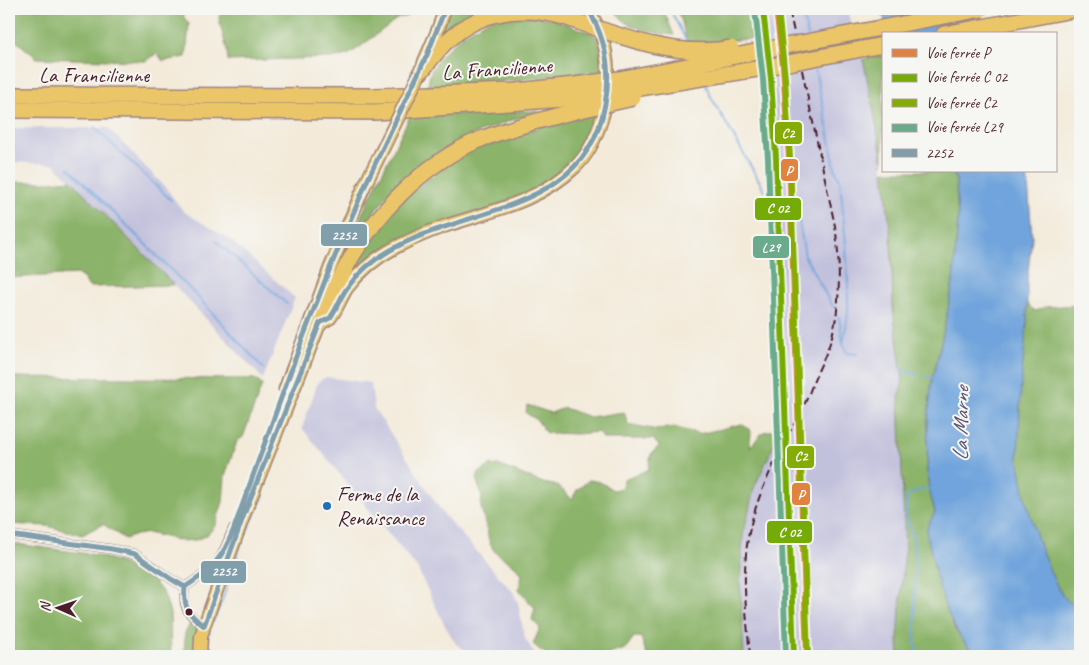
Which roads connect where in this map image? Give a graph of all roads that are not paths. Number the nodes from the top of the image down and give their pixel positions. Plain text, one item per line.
1 (445, 9) edge
2 (588, 9) edge
3 (982, 9) edge
4 (1078, 9) edge
5 (955, 32) edge
6 (882, 45) edge
7 (769, 49) junction
8 (420, 73) junction
9 (9, 95) edge
10 (577, 97) junction
11 (9, 110) edge
12 (320, 323) junction
13 (239, 515) junction
14 (9, 536) edge
15 (185, 587) junction
16 (204, 626) junction
17 (200, 656) edge

1 - 8 main road
2 - 12 main road
3 - 7 highway, La Francilienne, bridge
4 - 5 highway
6 - 10 highway, La Francilienne, bridge
7 - 8 highway, bridge
7 - 10 highway, La Francilienne, bridge
8 - 13 main road, bridge
9 - 10 highway, La Francilienne
10 - 11 highway, La Francilienne
10 - 12 highway
12 - 16 main road
13 - 15 street
13 - 16 main road
14 - 15 street
15 - 16 street
16 - 17 main road

